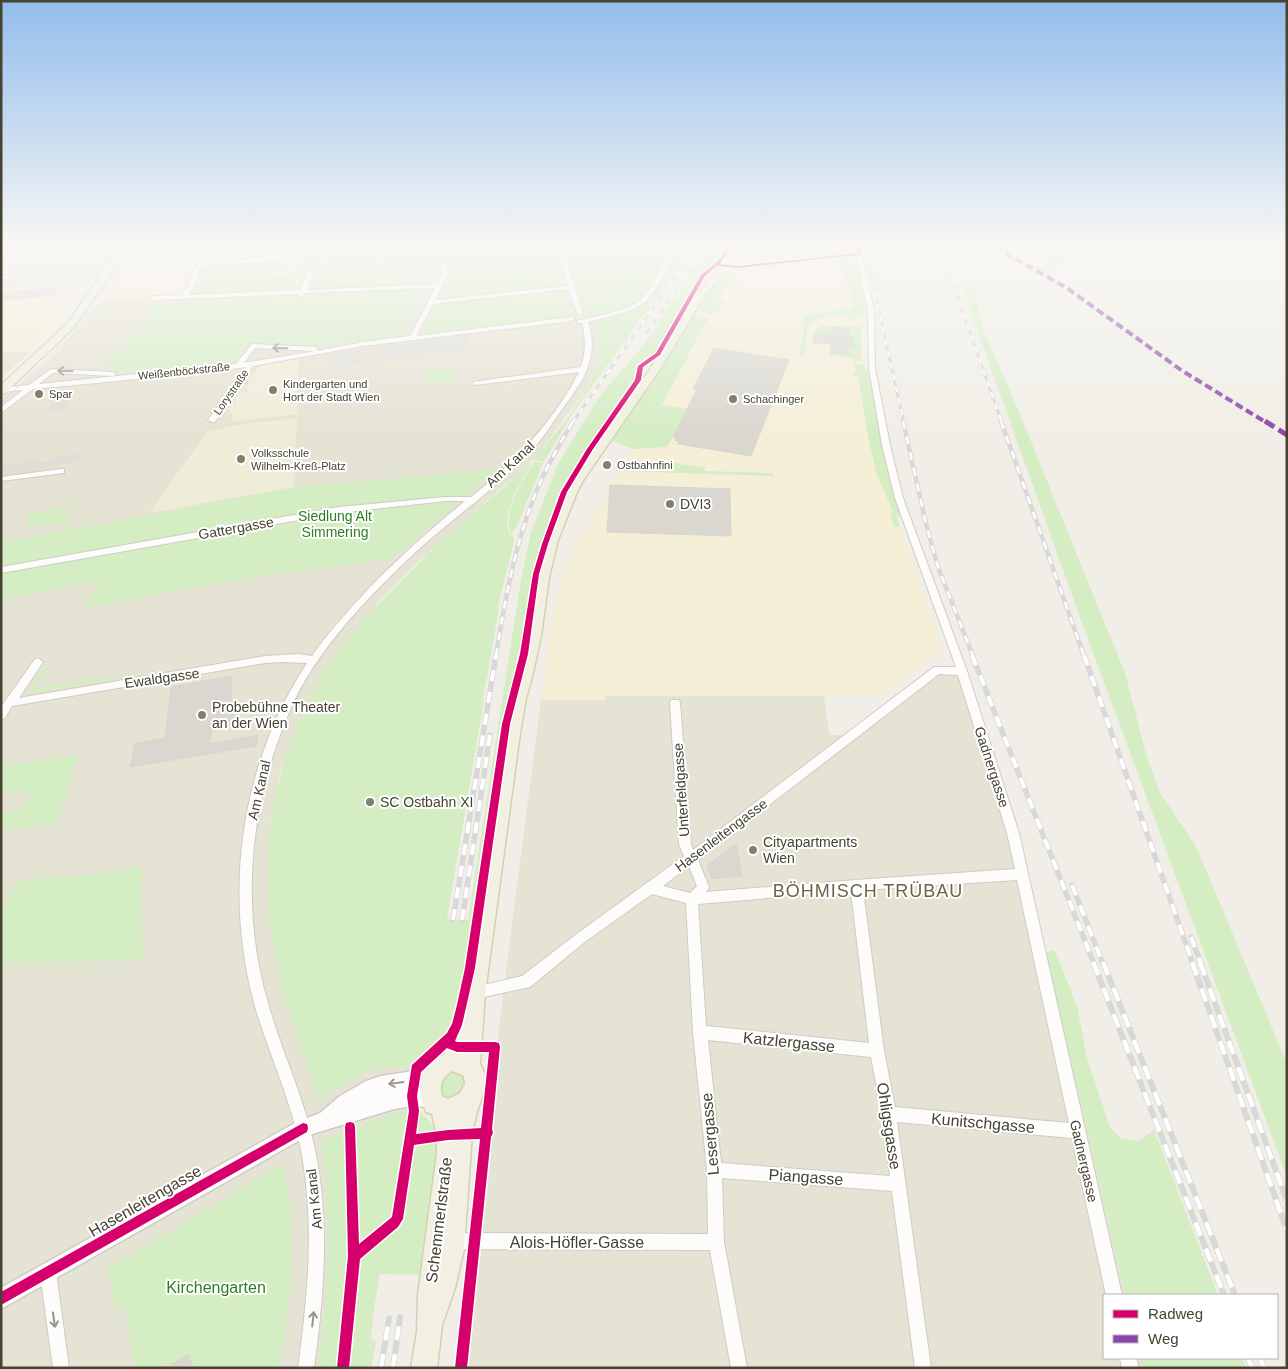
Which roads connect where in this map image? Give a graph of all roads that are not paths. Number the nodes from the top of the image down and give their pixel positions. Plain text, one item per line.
1 (82, 309) edge
2 (428, 309) edge
3 (582, 309) edge
4 (626, 309) edge
5 (692, 309) edge
6 (870, 309) edge
7 (586, 317) junction
8 (572, 319) junction
9 (412, 338) junction
10 (328, 350) junction
11 (250, 364) junction
12 (238, 366) junction
13 (96, 372) junction
14 (582, 374) junction
15 (131, 377) junction
16 (88, 381) junction
17 (475, 382) dead end
18 (32, 386) junction
19 (2, 390) edge
20 (1, 411) edge
21 (212, 420) dead end
22 (61, 472) dead end
23 (1, 479) edge
24 (472, 499) junction
25 (1, 570) edge
26 (314, 660) junction
27 (38, 662) dead end
28 (962, 671) junction
29 (10, 703) junction
30 (675, 703) dead end
31 (1, 715) edge
32 (690, 859) junction
33 (1021, 874) junction
34 (856, 885) junction
35 (651, 888) junction
36 (692, 899) junction
37 (475, 993) junction
38 (700, 1032) junction
39 (877, 1051) junction
40 (461, 1063) junction
41 (433, 1074) junction
42 (470, 1099) junction
43 (436, 1103) junction
44 (889, 1114) junction
45 (324, 1119) junction
46 (304, 1128) junction
47 (1077, 1131) junction
48 (714, 1170) junction
49 (898, 1184) junction
50 (446, 1241) junction
51 (716, 1242) junction
52 (48, 1272) junction
53 (1114, 1294) edge
54 (1, 1299) edge
55 (61, 1368) edge
56 (306, 1368) edge
57 (424, 1368) edge
58 (739, 1368) edge
59 (923, 1368) edge

1 - 19 main road
2 - 9 street
3 - 7 street, Am Kanal
4 - 7 street
5 - 37 main road
6 - 28 street, Gadnergasse
7 - 8 street
7 - 8 street
7 - 14 street, Am Kanal
8 - 9 street
9 - 10 street
10 - 11 street, Weißenböckstraße
10 -> 12 street
11 - 12 street, Weißenböckstraße
11 - 21 street, Lorystraße
12 - 15 street, Weißenböckstraße
13 - 15 street, Weißenböckstraße
13 - 16 street
13 -> 18 street, Weißenböckstraße
14 - 17 street
14 - 24 street, Am Kanal
15 - 16 street, Weißenböckstraße
16 - 18 street, Weißenböckstraße
18 - 19 street, Weißenböckstraße
18 - 20 street
22 - 23 street
24 - 25 street, Gattergasse
24 - 26 street, Am Kanal
26 - 29 street, Ewaldgasse
26 - 46 street, Am Kanal
27 - 29 street
28 - 32 street, Hasenleitengasse
28 - 33 street, Gadnergasse
29 - 31 street
30 - 32 street, Unterfeldgasse
32 - 35 street, Hasenleitengasse
32 - 36 street, Unterfeldgasse
33 - 34 street
33 - 47 street, Gadnergasse
34 - 36 street
34 - 39 street, Ohligsgasse
35 - 36 street
35 - 37 street, Hasenleitengasse
36 - 38 street, Lesergasse
37 - 40 main road
38 - 39 street, Katzlergasse
38 - 48 street, Lesergasse
39 - 44 street, Ohligsgasse
40 - 41 main road
40 - 42 main road
41 - 43 main road
41 -> 45 street, Hasenleitengasse
42 - 43 main road
42 - 50 main road, Schemmerlstraße
43 - 45 street, Hasenleitengasse
43 - 50 main road, Schemmerlstraße
44 - 47 street, Kunitschgasse
44 - 49 street, Ohligsgasse
45 - 46 street, Hasenleitengasse
46 - 52 street, Hasenleitengasse
56 -> 46 street, Am Kanal
47 - 53 street, Gadnergasse
48 - 49 street, Piangasse
48 - 51 street, Lesergasse
49 - 59 street, Ohligsgasse
50 - 51 street, Alois-Höfler-Gasse
50 - 57 main road, Schemmerlstraße
51 - 58 street, Lesergasse
52 - 54 street, Hasenleitengasse
52 -> 55 street

